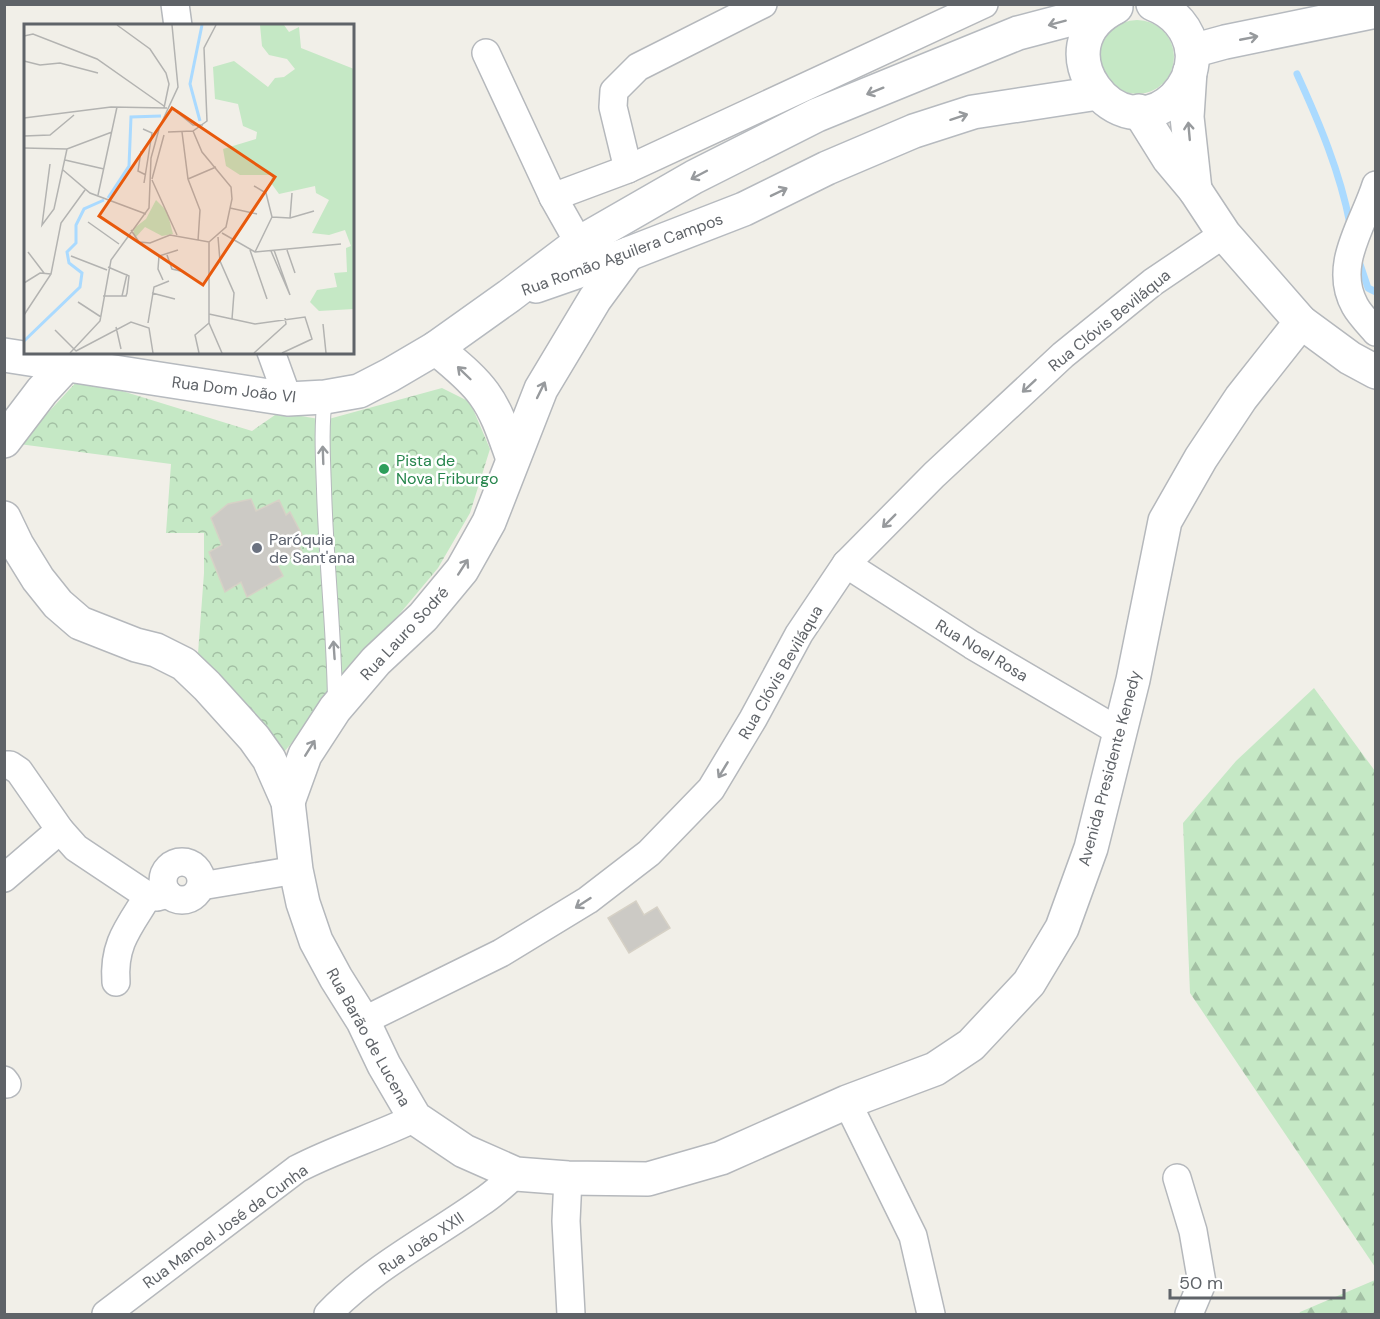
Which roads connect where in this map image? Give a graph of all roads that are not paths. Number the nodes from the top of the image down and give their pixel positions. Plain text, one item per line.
1 (175, 4) edge
2 (764, 4) edge
3 (984, 4) edge
4 (1153, 4) edge
5 (1118, 6) edge
6 (1375, 15) edge
7 (178, 24) edge
8 (486, 53) dead end
9 (1191, 61) junction
10 (1098, 93) junction
11 (1139, 111) junction
12 (628, 169) junction
13 (1195, 190) junction
14 (1374, 190) edge
15 (553, 197) junction
16 (1224, 234) junction
17 (579, 243) junction
18 (628, 254) junction
19 (509, 296) junction
20 (1301, 322) junction
21 (1376, 332) edge
22 (435, 348) junction
23 (272, 354) edge
24 (4, 355) edge
25 (66, 365) junction
26 (1376, 372) edge
27 (325, 397) junction
28 (288, 399) junction
29 (4, 441) edge
30 (513, 459) junction
31 (4, 518) edge
32 (846, 564) junction
33 (335, 709) junction
34 (1120, 732) junction
35 (4, 765) edge
36 (288, 802) junction
37 (60, 830) junction
38 (296, 870) junction
39 (4, 878) edge
40 (158, 895) junction
41 (116, 982) dead end
42 (363, 1021) junction
43 (847, 1102) junction
44 (415, 1118) junction
45 (516, 1174) junction
46 (568, 1178) junction
47 (1177, 1178) dead end
48 (106, 1314) edge
49 (328, 1314) edge
50 (571, 1314) edge
51 (931, 1314) edge
52 (1189, 1314) edge

1 - 7 street
2 - 12 street
3 - 12 street
4 - 9 street
5 - 10 street
5 -> 17 street, Rua Romão Aguilera Campos
9 -> 6 street
8 - 15 street
9 - 11 street
13 -> 9 street
10 - 11 street
18 -> 10 street, Rua Romão Aguilera Campos
11 - 13 street
12 - 15 street
13 - 16 street
14 - 21 street
15 - 17 street
16 - 20 street
16 -> 32 street, Rua Clóvis Beviláqua
17 - 19 street, Rua Romão Aguilera Campos
18 - 19 street, Rua Romão Aguilera Campos
30 -> 18 street, Rua Lauro Sodré
19 - 22 street, Rua Dom João VI
20 - 26 street
20 - 34 street, Avenida Presidente Kenedy
22 - 27 street, Rua Dom João VI
30 -> 22 street
23 - 28 street
24 - 25 street, Rua Dom João VI
25 - 28 street, Rua Dom João VI
25 - 29 street
27 - 28 street, Rua Dom João VI
33 -> 27 lane
33 -> 30 street, Rua Lauro Sodré
31 - 36 street
32 - 34 street, Rua Noel Rosa
32 -> 42 street, Rua Clóvis Beviláqua
36 -> 33 street, Rua Lauro Sodré
34 - 43 street, Avenida Presidente Kenedy
35 - 37 street
36 - 38 street, Rua Barão de Lucena
37 - 39 street
37 - 40 street
38 - 40 street
38 - 42 street, Rua Barão de Lucena
40 - 41 street
42 - 44 street, Rua Barão de Lucena
43 - 46 street, Avenida Presidente Kenedy
43 - 51 street
44 - 45 street, Rua Barão de Lucena
44 - 48 street, Rua Manoel José da Cunha
45 - 46 street, Rua Barão de Lucena
45 - 49 street, Rua João XXII
46 - 50 street
47 - 52 street

